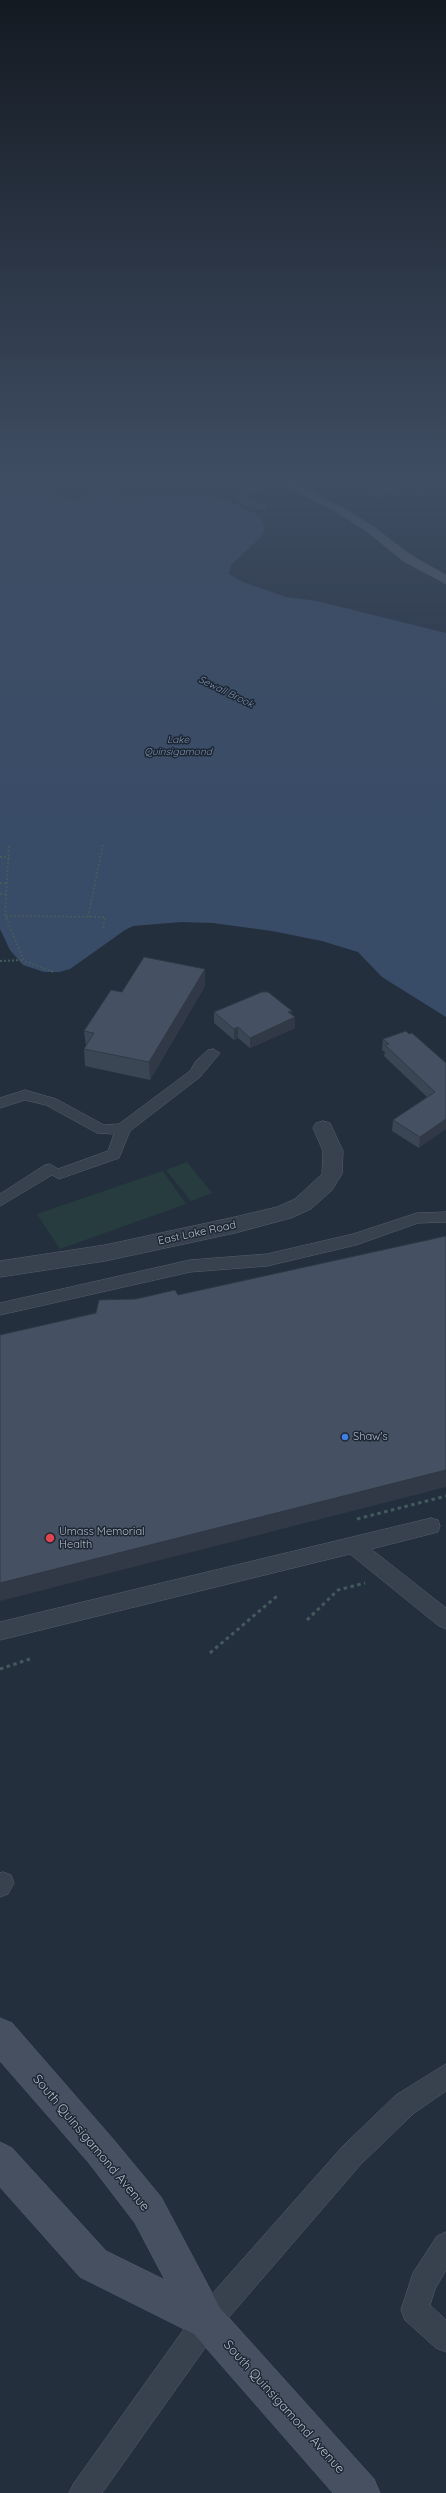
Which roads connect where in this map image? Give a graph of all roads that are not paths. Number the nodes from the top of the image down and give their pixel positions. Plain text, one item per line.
1 (213, 1053) dead end
2 (0, 1103) edge
3 (322, 1128) dead end
4 (123, 1129) junction
5 (0, 1201) edge
6 (446, 1217) edge
7 (0, 1269) edge
8 (0, 1309) edge
9 (431, 1526) dead end
10 (353, 1545) junction
11 (446, 1620) edge
12 (0, 1631) edge
13 (0, 2035) edge
14 (446, 2076) edge
15 (0, 2160) edge
16 (446, 2245) edge
17 (207, 2321) junction
18 (446, 2338) edge
19 (84, 2493) edge
20 (360, 2493) edge

1 - 4 lane
2 - 4 lane
3 - 7 street, East Lake Road
4 - 5 lane
6 - 8 lane
9 - 10 lane
10 - 11 lane
10 - 12 lane
13 - 17 main road, South Quinsigamond Avenue
14 - 17 lane
15 - 17 main road, South Quinsigamond Avenue
16 - 18 lane
17 - 19 lane
17 - 20 main road, South Quinsigamond Avenue

